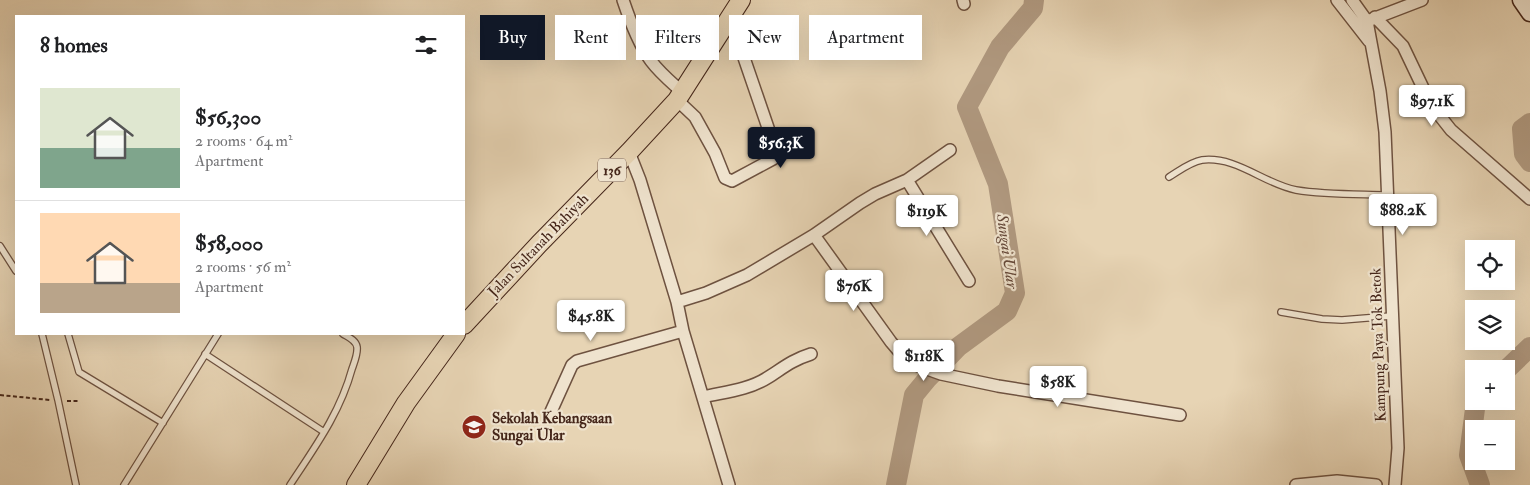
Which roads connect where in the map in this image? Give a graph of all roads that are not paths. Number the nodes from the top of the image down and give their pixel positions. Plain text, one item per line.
1 (622, 0) edge
2 (741, 0) edge
3 (1337, 0) edge
4 (1352, 0) edge
5 (1422, 0) edge
6 (1521, 0) edge
7 (1530, 12) edge
8 (731, 15) edge
9 (729, 19) edge
10 (1371, 19) junction
11 (1370, 42) junction
12 (745, 60) edge
13 (679, 96) junction
14 (950, 150) dead end
15 (629, 152) junction
16 (1169, 178) dead end
17 (907, 180) junction
18 (1388, 195) junction
19 (1530, 200) edge
20 (814, 235) junction
21 (0, 246) edge
22 (15, 269) edge
23 (969, 281) dead end
24 (677, 302) junction
25 (1282, 312) dead end
26 (1391, 316) junction
27 (465, 324) edge
28 (684, 331) junction
29 (42, 335) edge
30 (68, 335) edge
31 (217, 335) edge
32 (345, 335) edge
33 (455, 335) edge
34 (205, 354) junction
35 (811, 354) dead end
36 (703, 397) junction
37 (1180, 415) dead end
38 (549, 416) dead end
39 (163, 423) junction
40 (324, 432) junction
41 (76, 485) edge
42 (124, 485) edge
43 (290, 485) edge
44 (356, 485) edge
45 (728, 485) edge
46 (1296, 485) edge
47 (1376, 485) edge
48 (1395, 485) edge

1 - 13 street
2 - 8 main road, Jalan Sultanah Bahiyah / 136
3 - 11 street
4 - 10 street, Kampung Paya Tok Betok
5 - 10 street
6 - 7 main road
9 - 13 main road, Jalan Sultanah Bahiyah / 136
10 - 11 street, Kampung Paya Tok Betok
10 - 19 street
11 - 18 street, Kampung Paya Tok Betok
12 - 13 street
13 - 15 main road, Jalan Sultanah Bahiyah / 136
14 - 17 street
15 - 24 street
15 - 27 main road, Jalan Sultanah Bahiyah / 136
16 - 18 lane
17 - 20 street
17 - 23 street
18 - 26 street, Kampung Paya Tok Betok
20 - 24 street
20 - 37 street
21 - 22 lane
24 - 28 street
25 - 26 lane
26 - 48 street, Kampung Paya Tok Betok
28 - 36 street
28 - 38 street
29 - 41 lane
30 - 39 lane
31 - 34 lane
32 - 40 lane
33 - 44 main road
34 - 39 lane
34 - 40 lane
35 - 36 street
36 - 45 street
39 - 42 lane
40 - 43 lane
46 - 47 street

